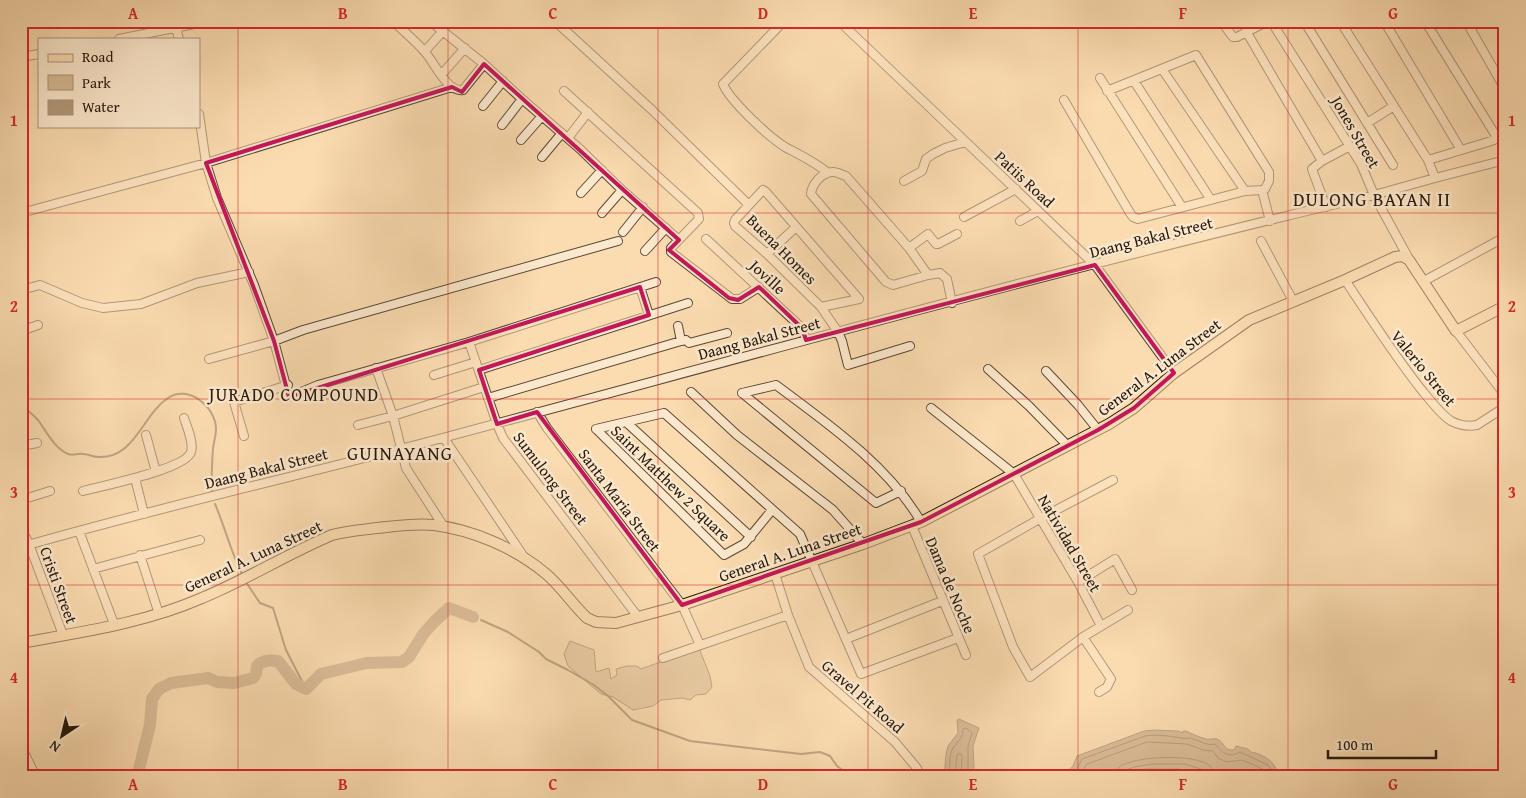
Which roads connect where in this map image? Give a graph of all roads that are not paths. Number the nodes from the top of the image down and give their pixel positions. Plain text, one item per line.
1 (209, 21) edge
2 (393, 21) edge
3 (430, 21) edge
4 (555, 21) edge
5 (784, 21) edge
6 (839, 21) edge
7 (1222, 21) edge
8 (1270, 21) edge
9 (1304, 21) edge
10 (1340, 21) edge
11 (1384, 21) edge
12 (1425, 21) edge
13 (1466, 21) edge
14 (176, 28) junction
15 (443, 31) junction
16 (1246, 31) junction
17 (124, 38) edge
18 (179, 38) edge
19 (465, 48) junction
20 (425, 51) junction
21 (38, 54) edge
22 (21, 58) edge
23 (484, 64) junction
24 (1162, 69) junction
25 (441, 75) junction
26 (1100, 78) dead end
27 (503, 81) junction
28 (1134, 81) junction
29 (452, 87) junction
30 (1505, 89) edge
31 (564, 91) dead end
32 (1108, 92) junction
33 (522, 99) junction
34 (1064, 100) dead end
35 (483, 106) dead end
36 (1394, 106) junction
37 (588, 112) junction
38 (542, 116) junction
39 (200, 121) edge
40 (1367, 123) junction
41 (502, 125) dead end
42 (565, 136) junction
43 (522, 140) dead end
44 (965, 142) junction
45 (1350, 146) junction
46 (1461, 150) junction
47 (542, 157) dead end
48 (1428, 160) junction
49 (1505, 160) edge
50 (1322, 161) junction
51 (206, 163) junction
52 (1393, 165) dead end
53 (602, 170) junction
54 (828, 173) junction
55 (1435, 178) junction
56 (904, 181) dead end
57 (1016, 189) junction
58 (622, 190) junction
59 (1262, 190) junction
60 (1245, 191) junction
61 (581, 193) dead end
62 (1374, 195) junction
63 (1210, 200) junction
64 (749, 205) junction
65 (643, 207) junction
66 (1182, 207) junction
67 (1326, 207) junction
68 (1038, 210) junction
69 (21, 213) edge
70 (602, 213) dead end
71 (964, 217) dead end
72 (1020, 221) dead end
73 (1270, 221) junction
74 (796, 227) junction
75 (666, 228) junction
76 (623, 232) dead end
77 (957, 234) dead end
78 (1505, 237) edge
79 (706, 239) dead end
80 (678, 240) junction
81 (618, 241) dead end
82 (1261, 241) dead end
83 (908, 248) junction
84 (645, 251) dead end
85 (767, 254) junction
86 (1410, 260) junction
87 (1096, 265) junction
88 (249, 272) junction
89 (928, 275) junction
90 (1345, 280) junction
91 (1424, 281) junction
92 (656, 282) dead end
93 (640, 287) junction
94 (759, 287) junction
95 (21, 290) edge
96 (1293, 301) junction
97 (688, 303) dead end
98 (952, 303) junction
99 (1505, 306) edge
100 (821, 307) junction
101 (649, 315) junction
102 (38, 325) dead end
103 (678, 326) dead end
104 (21, 330) edge
105 (1456, 331) junction
106 (838, 332) junction
107 (727, 333) dead end
108 (806, 340) junction
109 (274, 341) junction
110 (682, 341) junction
111 (469, 342) junction
112 (910, 346) dead end
113 (209, 359) dead end
114 (476, 362) junction
115 (376, 368) junction
116 (988, 369) dead end
117 (479, 370) junction
118 (1046, 371) dead end
119 (1174, 373) junction
120 (434, 375) dead end
121 (288, 386) junction
122 (484, 387) junction
123 (691, 392) dead end
124 (1505, 396) edge
125 (488, 398) junction
126 (1505, 406) edge
127 (930, 408) dead end
128 (537, 412) junction
129 (392, 416) junction
130 (184, 418) dead end
131 (626, 422) junction
132 (497, 424) junction
133 (358, 425) dead end
134 (1098, 430) junction
135 (146, 436) dead end
136 (244, 436) dead end
137 (444, 438) junction
138 (37, 443) dead end
139 (1067, 445) junction
140 (21, 446) edge
141 (401, 448) junction
142 (156, 472) junction
143 (1014, 474) junction
144 (135, 478) junction
145 (1113, 480) dead end
146 (50, 491) dead end
147 (83, 491) dead end
148 (901, 491) junction
149 (21, 500) edge
150 (772, 510) junction
151 (144, 514) junction
152 (1041, 518) junction
153 (916, 524) junction
154 (444, 527) junction
155 (21, 528) edge
156 (79, 531) junction
157 (751, 537) junction
158 (200, 540) dead end
159 (863, 544) junction
160 (25, 546) edge
161 (140, 556) junction
162 (526, 560) junction
163 (811, 561) junction
164 (93, 569) junction
165 (776, 574) junction
166 (1078, 582) junction
167 (1132, 590) dead end
168 (942, 600) junction
169 (682, 605) junction
170 (1128, 610) dead end
171 (159, 614) junction
172 (788, 615) junction
173 (638, 617) junction
174 (114, 624) junction
175 (1101, 626) junction
176 (63, 635) junction
177 (1083, 637) junction
178 (958, 638) junction
179 (846, 639) junction
180 (21, 643) edge
181 (700, 646) junction
182 (966, 655) dead end
183 (663, 658) dead end
184 (1099, 692) dead end
185 (21, 746) edge
186 (36, 777) edge
187 (922, 777) edge

1 - 14 street
2 - 20 street
3 - 15 street
4 - 64 street
5 - 54 street
6 - 44 street, Patiis Road
7 - 16 street
8 - 16 street, Jones Street
8 - 45 street, Jones Street
9 - 40 street
10 - 36 street
11 - 46 street
12 - 46 street
13 - 30 street
14 - 17 street
14 - 18 street
15 - 19 street
15 - 20 street
16 - 50 street
19 - 23 street
19 - 25 street
20 - 25 street
21 - 22 street
23 - 27 street
23 - 29 street
24 - 28 street
24 - 59 street
24 - 60 street
25 - 29 street
26 - 32 street
27 - 33 street
27 - 35 street
28 - 32 street
28 - 63 street
29 - 51 street
31 - 37 street
32 - 66 street
33 - 38 street
33 - 41 street
34 - 66 street
36 - 40 street
36 - 48 street
37 - 42 street
37 - 80 street
38 - 42 street
38 - 43 street
39 - 51 street
40 - 52 street
42 - 47 street
42 - 53 street
44 - 56 street
44 - 57 street, Patiis Road
45 - 50 street
45 - 62 street, Jones Street
46 - 48 street
48 - 55 street
49 - 55 street, Daang Bakal Street
50 - 67 street
51 - 69 street
51 - 88 street
53 - 58 street
53 - 61 street
54 - 83 street
54 - 89 street
55 - 62 street, Daang Bakal Street
57 - 68 street, Patiis Road
57 - 71 street
58 - 65 street
58 - 70 street
59 - 60 street
59 - 73 street
60 - 63 street
62 - 67 street, Daang Bakal Street
62 - 86 street, Jones Street
63 - 66 street
64 - 74 street, Buena Homes
64 - 85 street, Buena Homes
65 - 75 street
65 - 76 street
67 - 73 street, Daang Bakal Street
68 - 72 street
68 - 87 street, Patiis Road
73 - 87 street, Daang Bakal Street
74 - 85 street
74 - 100 street
75 - 80 street
75 - 84 street
77 - 83 street
78 - 91 street
79 - 94 street, Joville
80 - 94 street
81 - 109 street
82 - 96 street
83 - 89 street
85 - 100 street, Buena Homes
86 - 90 main road, General A. Luna Street
86 - 91 main road
87 - 98 street, Daang Bakal Street
87 - 119 street, Patiis Road
88 - 95 street
88 - 109 street
89 - 98 street
90 - 96 main road, General A. Luna Street
90 - 126 street, Valerio Street
91 - 105 main road
92 - 93 street
93 - 101 street
93 - 111 street
94 - 108 street, Joville
96 - 119 main road, General A. Luna Street
97 - 101 street
98 - 106 street, Daang Bakal Street
99 - 105 main road
100 - 106 street, Buena Homes
101 - 117 street
102 - 104 street
103 - 110 street
105 - 124 street
106 - 108 street, Daang Bakal Street
106 - 112 street, Buena Homes
107 - 110 street
108 - 128 street, Daang Bakal Street
109 - 113 street
109 - 121 street
110 - 125 street
111 - 114 street, Sumulong Street
111 - 115 street
114 - 117 street, Sumulong Street
114 - 120 street
115 - 121 street
115 - 129 street
116 - 139 street
117 - 122 street, Sumulong Street
118 - 134 street
119 - 134 main road, General A. Luna Street
121 - 136 street
122 - 125 street, Sumulong Street
122 - 129 street
123 - 159 street
125 - 132 street, Sumulong Street
127 - 143 street
128 - 132 street, Daang Bakal Street
128 - 169 street, Santa Maria Street
129 - 133 street
129 - 141 street
130 - 142 street
131 - 150 street, Saint Matthew 2 Square
131 - 157 street, Saint Matthew 2 Square
131 - 157 street, Saint Matthew 2 Square
132 - 137 street, Daang Bakal Street
132 - 173 street, Sumulong Street
134 - 139 main road, General A. Luna Street
135 - 142 street
137 - 141 street, Daang Bakal Street
137 - 162 street
138 - 140 street
139 - 143 main road, General A. Luna Street
141 - 151 street, Daang Bakal Street
141 - 154 street
142 - 144 street
143 - 152 street, Natividad Street
143 - 153 main road, General A. Luna Street
144 - 147 street
144 - 151 street
145 - 152 street
146 - 149 street
148 - 148 street, Dama de Noche
148 - 153 street, Dama de Noche
150 - 157 street, Saint Matthew 2 Square
150 - 163 street, Saint Matthew 2 Square
151 - 156 street, Daang Bakal Street
152 - 166 street, Natividad Street
152 - 177 street
153 - 159 main road, General A. Luna Street
153 - 168 street, Dama de Noche
154 - 162 main road, General A. Luna Street
154 - 171 main road, General A. Luna Street
155 - 160 street, Cristi Street
156 - 160 street, Daang Bakal Street
156 - 164 street
158 - 161 street
159 - 163 main road, General A. Luna Street
160 - 176 street, Cristi Street
161 - 164 street
161 - 171 street
162 - 173 main road, General A. Luna Street
163 - 165 main road, General A. Luna Street
163 - 179 street, Saint Matthew 2 Square
164 - 174 street
165 - 169 main road, General A. Luna Street
165 - 172 street, Gravel Pit Road
166 - 167 street
166 - 175 street, Natividad Street
168 - 178 street, Dama de Noche
168 - 179 street
169 - 173 main road, General A. Luna Street
169 - 181 street, Santa Maria Street
170 - 175 street
171 - 174 main road, General A. Luna Street
172 - 181 street
172 - 187 street, Gravel Pit Road
174 - 176 main road, General A. Luna Street
175 - 177 street
176 - 180 main road, General A. Luna Street
177 - 184 street
178 - 179 street, Saint Matthew 2 Square
178 - 182 street, Dama de Noche
181 - 183 street
185 - 186 street

